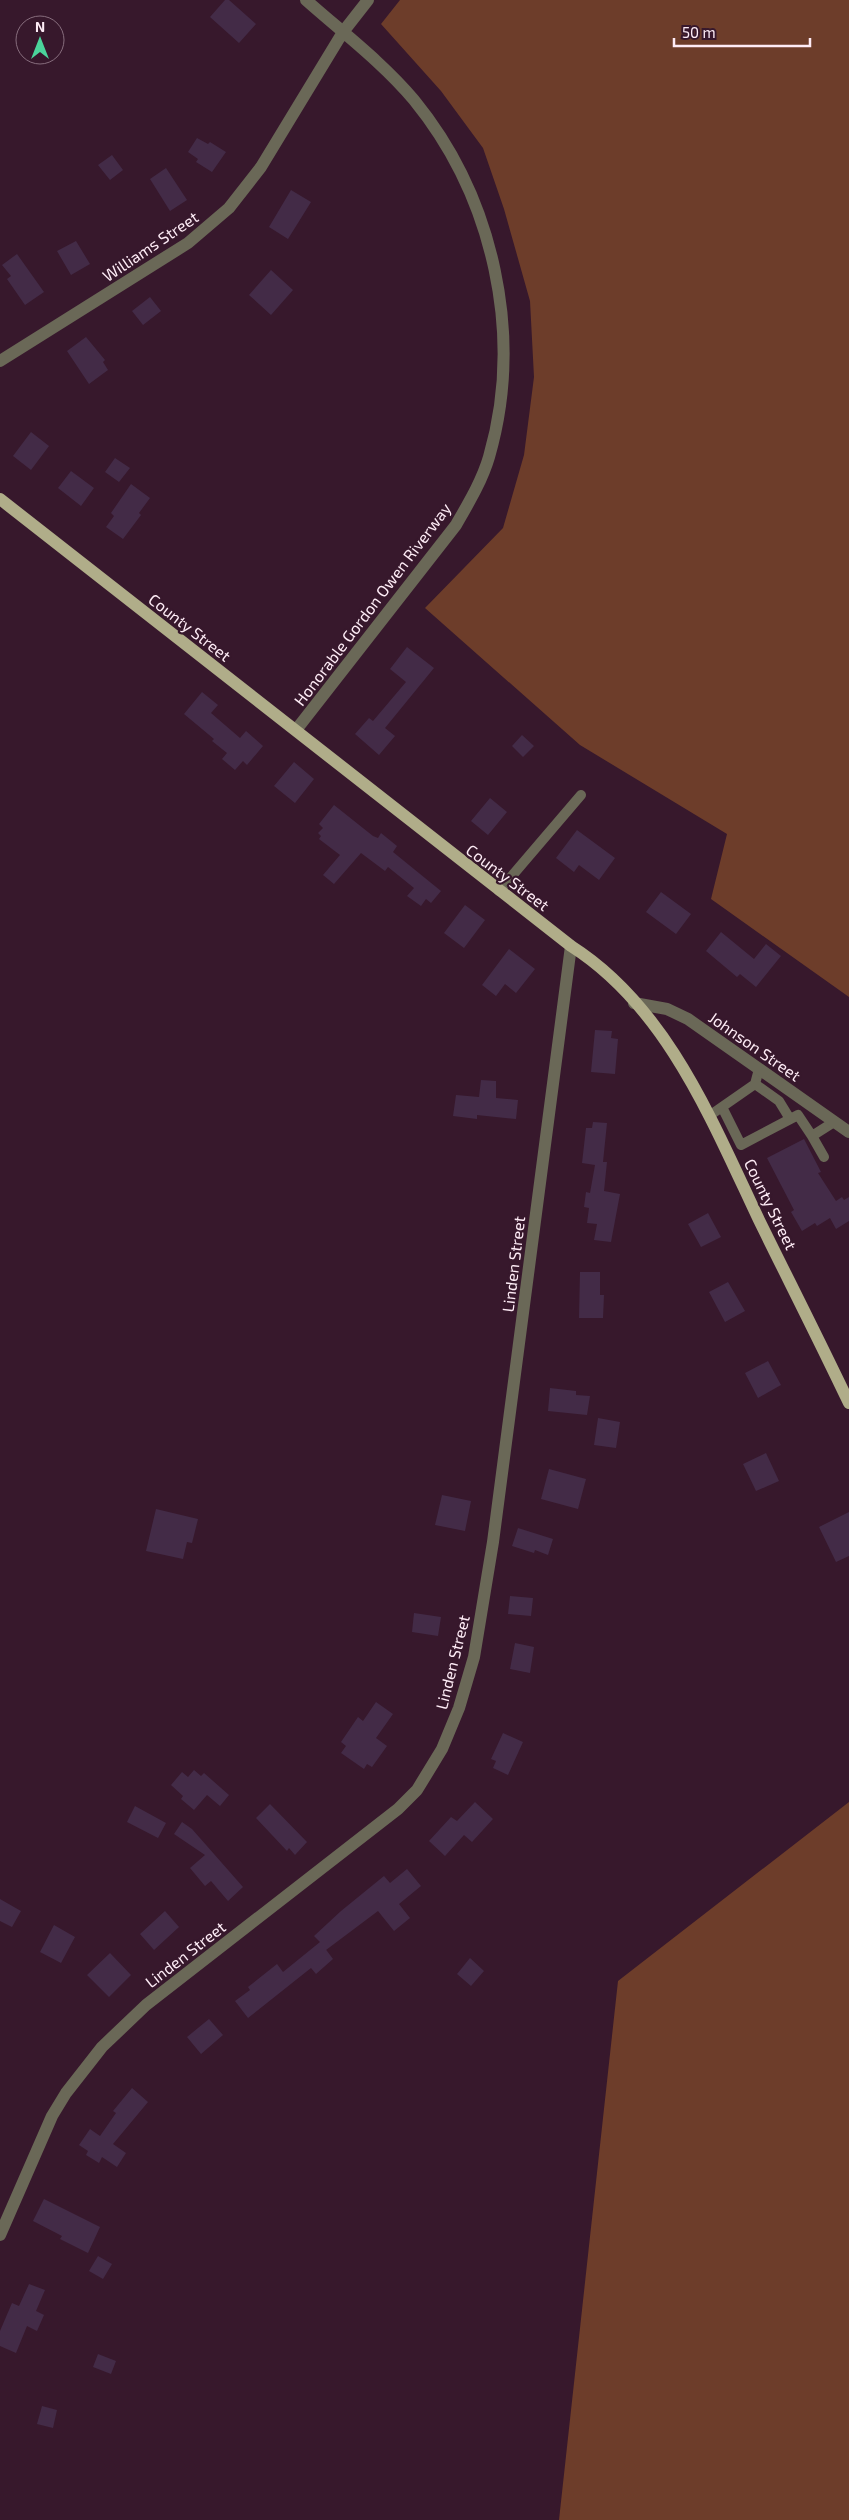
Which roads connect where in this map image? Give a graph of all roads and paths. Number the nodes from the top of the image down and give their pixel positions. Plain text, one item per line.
1 (306, 0) edge
2 (368, 0) edge
3 (343, 32) junction
4 (0, 361) edge
5 (0, 499) edge
6 (296, 730) junction
7 (581, 794) dead end
8 (499, 891) junction
9 (571, 946) junction
10 (634, 1003) junction
11 (759, 1069) junction
12 (755, 1084) junction
13 (722, 1109) junction
14 (709, 1116) junction
15 (790, 1119) junction
16 (834, 1122) junction
17 (849, 1132) edge
18 (812, 1136) junction
19 (824, 1157) dead end
20 (849, 1403) edge
21 (0, 2235) edge

1 - 3 street, Honorable Gordon Owen Riverway
2 - 3 street, Williams Street
3 - 4 street, Williams Street
3 - 6 street, Honorable Gordon Owen Riverway
5 - 6 main road, County Street
6 - 8 main road, County Street
7 - 8 lane
8 - 9 main road, County Street
9 - 10 main road, County Street
9 - 21 street, Linden Street
10 - 11 street, Johnson Street
10 - 14 main road, County Street
11 - 12 lane
11 - 16 street, Johnson Street
12 - 13 lane
12 - 15 lane
13 - 14 lane
13 - 15 lane
14 - 20 main road, County Street
15 - 18 lane
16 - 17 street, Johnson Street
16 - 18 lane
18 - 19 lane

